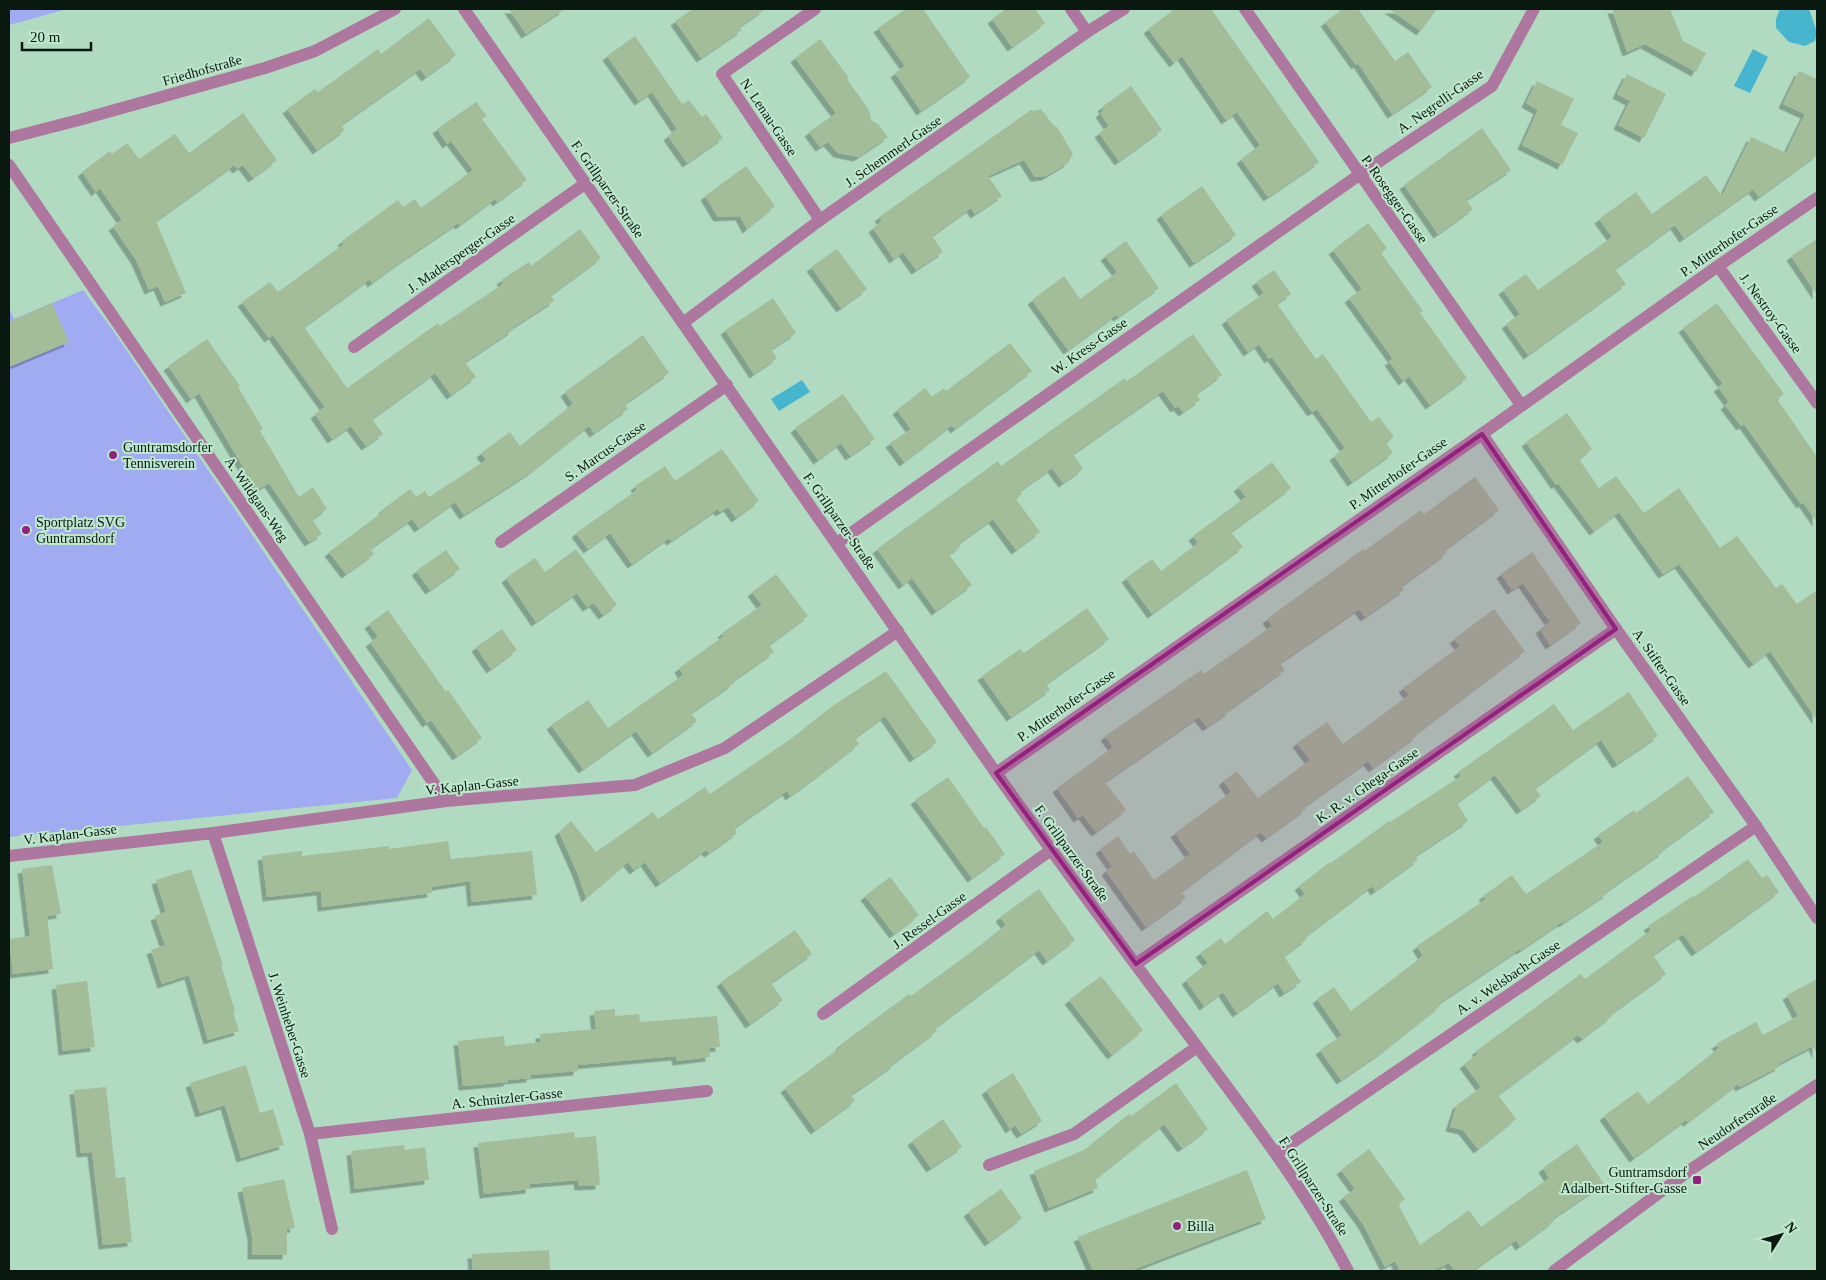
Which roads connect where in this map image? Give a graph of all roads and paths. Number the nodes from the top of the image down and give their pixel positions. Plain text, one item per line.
1 (395, 9) edge
2 (464, 9) edge
3 (816, 9) edge
4 (1071, 9) edge
5 (1124, 9) edge
6 (1245, 9) edge
7 (1534, 9) edge
8 (1087, 32) junction
9 (9, 138) edge
10 (9, 165) edge
11 (1360, 175) junction
12 (586, 183) junction
13 (1817, 198) edge
14 (820, 220) junction
15 (1718, 266) junction
16 (683, 323) junction
17 (354, 347) dead end
18 (727, 385) junction
19 (1817, 403) edge
20 (1521, 405) junction
21 (1482, 434) junction
22 (501, 542) dead end
23 (837, 543) junction
24 (1616, 629) junction
25 (898, 631) junction
26 (996, 773) junction
27 (446, 801) junction
28 (1756, 826) junction
29 (212, 833) junction
30 (1051, 850) junction
31 (9, 856) edge
32 (1817, 918) edge
33 (1136, 964) junction
34 (824, 1014) dead end
35 (1197, 1046) junction
36 (1817, 1085) edge
37 (707, 1092) dead end
38 (310, 1134) junction
39 (1277, 1153) junction
40 (989, 1165) dead end
41 (332, 1229) dead end
42 (1348, 1271) edge
43 (1554, 1271) edge

1 - 9 street, Friedhofstraße
2 - 12 street, F. Grillparzer-Straße
3 - 14 street, N. Lenau-Gasse
4 - 8 street
5 - 8 street, J. Schemmerl-Gasse
6 - 11 street, P. Rosegger-Gasse
7 - 11 street, A. Negrelli-Gasse
8 - 14 street, J. Schemmerl-Gasse
10 - 27 street, A. Wildgans-Weg
11 - 20 street, P. Rosegger-Gasse
11 - 23 street, W. Kress-Gasse
12 - 16 street, F. Grillparzer-Straße
12 - 17 street, J. Madersperger-Gasse
13 - 15 street, P. Mitterhofer-Gasse
14 - 16 street, J. Schemmerl-Gasse
15 - 19 street, J. Nestroy-Gasse
15 - 20 street, P. Mitterhofer-Gasse
16 - 18 street, F. Grillparzer-Straße
18 - 22 street, S. Marcus-Gasse
18 - 23 street, F. Grillparzer-Straße
20 - 21 street, P. Mitterhofer-Gasse
21 - 24 street, A. Stifter-Gasse
21 - 26 street, P. Mitterhofer-Gasse
23 - 25 street, F. Grillparzer-Straße
24 - 28 street, A. Stifter-Gasse
24 - 33 street, K. R. v. Ghega-Gasse
25 - 26 street, F. Grillparzer-Straße
25 - 27 street, V. Kaplan-Gasse
26 - 30 street, F. Grillparzer-Straße
27 - 29 street, V. Kaplan-Gasse
28 - 32 street, A. Stifter-Gasse
28 - 39 street, A. v. Welsbach-Gasse
29 - 31 street, V. Kaplan-Gasse
29 - 38 street, J. Weinheber-Gasse
30 - 33 street, F. Grillparzer-Straße
30 - 34 street, J. Ressel-Gasse
33 - 35 street, F. Grillparzer-Straße
35 - 39 street, F. Grillparzer-Straße
35 - 40 street
36 - 43 street, Neudorferstraße
37 - 38 street, A. Schnitzler-Gasse
38 - 41 street, J. Weinheber-Gasse
39 - 42 street, F. Grillparzer-Straße

